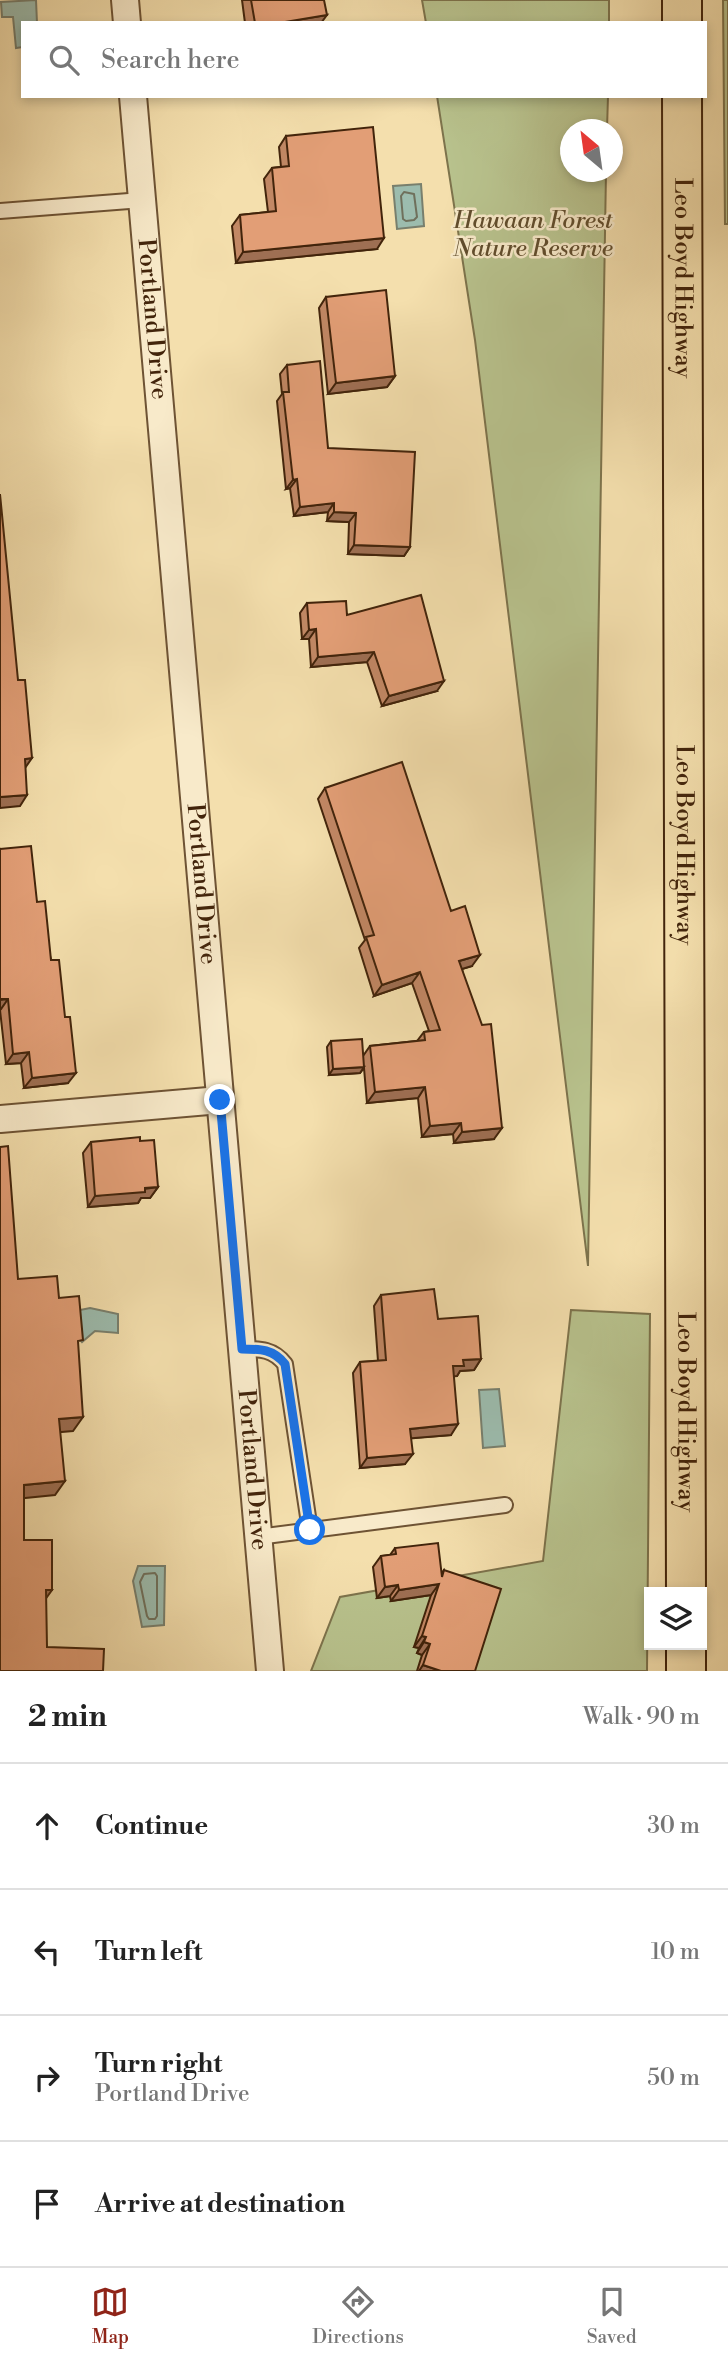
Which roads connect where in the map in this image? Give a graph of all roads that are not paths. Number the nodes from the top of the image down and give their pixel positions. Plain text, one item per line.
1 (125, 0) edge
2 (682, 0) edge
3 (127, 21) edge
4 (682, 21) edge
5 (133, 98) edge
6 (682, 98) edge
7 (142, 200) junction
8 (0, 211) edge
9 (220, 1100) junction
10 (0, 1119) edge
11 (242, 1349) junction
12 (505, 1505) dead end
13 (310, 1530) junction
14 (258, 1537) junction
15 (686, 1587) edge
16 (686, 1650) edge
17 (270, 1671) edge
18 (686, 1671) edge

1 - 3 street
2 - 4 main road
5 - 7 street, Portland Drive
6 - 15 main road, Leo Boyd Highway
7 - 8 lane
7 - 9 street, Portland Drive
9 - 10 street
9 - 11 street, Portland Drive
11 - 13 lane
11 - 14 street, Portland Drive
12 - 13 lane
13 - 14 lane
14 - 17 street, Portland Drive
16 - 18 main road

